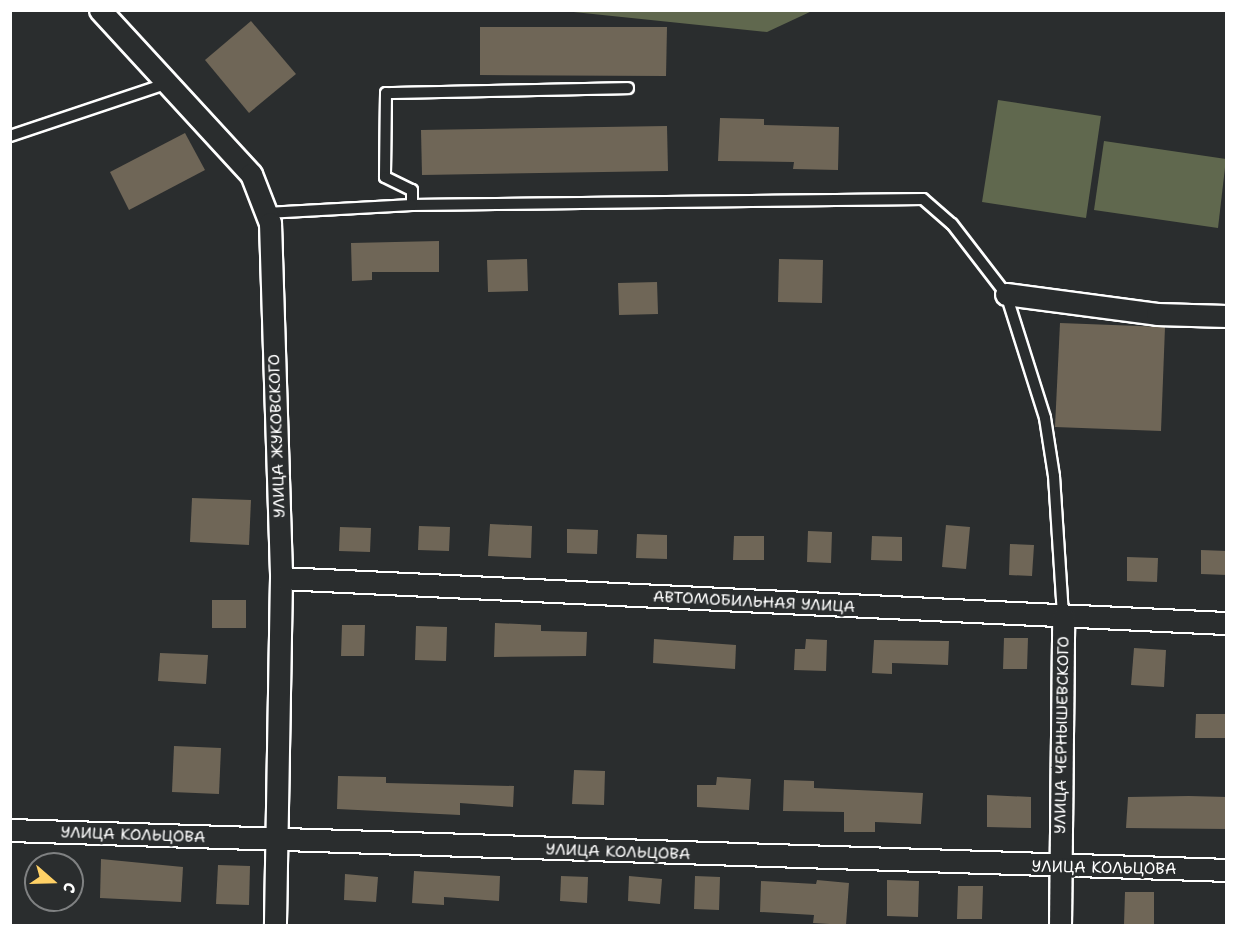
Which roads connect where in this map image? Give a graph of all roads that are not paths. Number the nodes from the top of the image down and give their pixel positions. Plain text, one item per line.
1 (100, 10) edge
2 (165, 84) junction
3 (628, 88) dead end
4 (10, 136) edge
5 (412, 205) junction
6 (266, 213) junction
7 (1006, 294) junction
8 (1227, 316) edge
9 (281, 578) junction
10 (1063, 617) junction
11 (1227, 623) edge
12 (10, 830) edge
13 (275, 840) junction
14 (1061, 868) junction
15 (1227, 870) edge
16 (275, 926) edge
17 (1060, 926) edge

1 - 2 street, УЛИЦА ЖУКОВСКОГО
2 - 4 lane
2 - 6 street, УЛИЦА ЖУКОВСКОГО
3 - 5 lane
5 - 6 lane
5 - 7 lane
6 - 9 street, УЛИЦА ЖУКОВСКОГО
7 - 8 street
7 - 10 lane
9 - 10 street, АВТОМОБИЛЬНАЯ УЛИЦА
9 - 13 street, УЛИЦА ЖУКОВСКОГО
10 - 11 street, АВТОМОБИЛЬНАЯ УЛИЦА
10 - 14 street, УЛИЦА ЧЕРНЫШЕВСКОГО
12 - 13 street, УЛИЦА КОЛЬЦОВА
13 - 14 street, УЛИЦА КОЛЬЦОВА
13 - 16 street, УЛИЦА ЖУКОВСКОГО
14 - 15 street, УЛИЦА КОЛЬЦОВА
14 - 17 street, УЛИЦА ЧЕРНЫШЕВСКОГО

